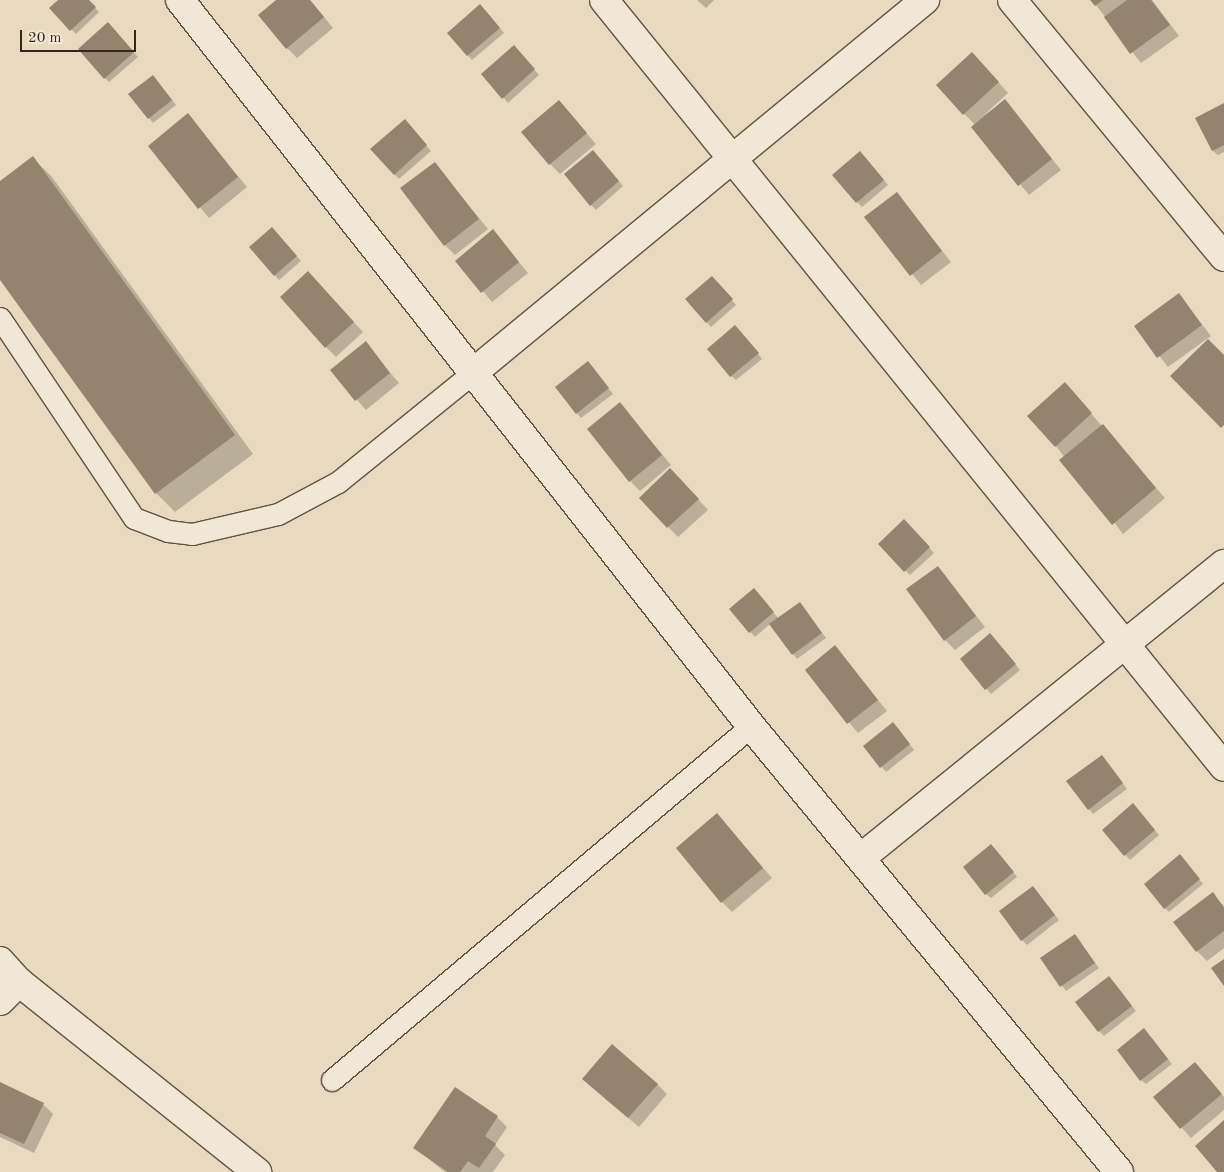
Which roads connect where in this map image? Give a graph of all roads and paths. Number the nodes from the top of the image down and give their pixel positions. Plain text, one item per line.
1 (180, 0) edge
2 (604, 0) edge
3 (925, 0) edge
4 (1012, 0) edge
5 (732, 158) junction
6 (1224, 257) edge
7 (0, 318) edge
8 (474, 372) junction
9 (1224, 564) edge
10 (1127, 643) junction
11 (751, 726) junction
12 (1224, 767) edge
13 (862, 858) junction
14 (0, 961) edge
15 (19, 982) junction
16 (0, 1001) edge
17 (332, 1080) dead end
18 (257, 1172) edge
19 (1119, 1172) edge

1 - 8 street
2 - 5 street
3 - 5 street
4 - 6 street
5 - 8 street
5 - 10 street
7 - 8 lane
8 - 11 street
9 - 10 street
10 - 12 street
10 - 13 street
11 - 13 street
11 - 17 lane
13 - 19 street
14 - 15 street
15 - 16 street
15 - 18 street

